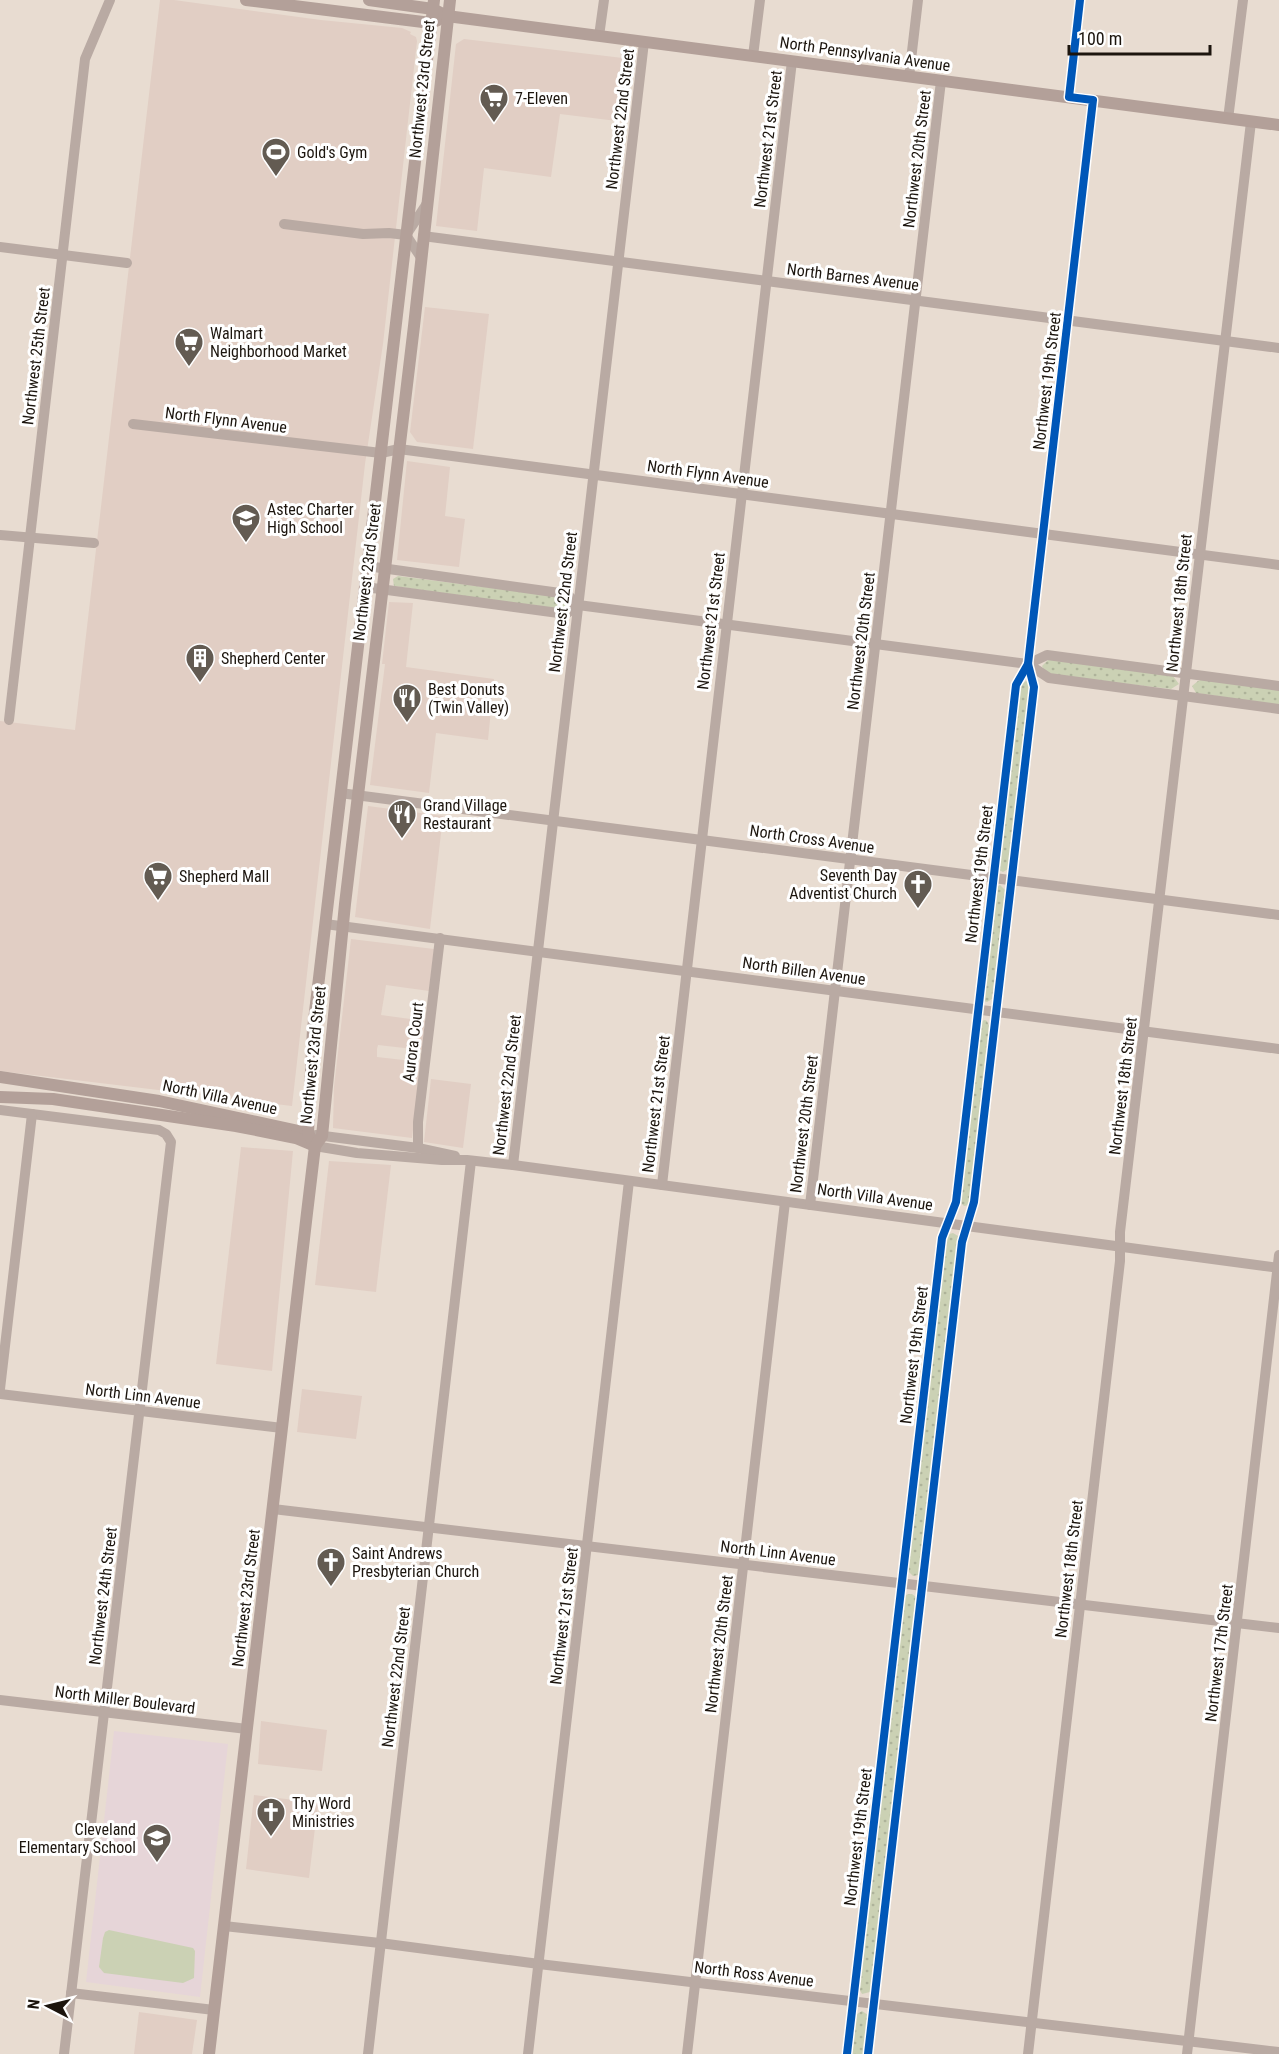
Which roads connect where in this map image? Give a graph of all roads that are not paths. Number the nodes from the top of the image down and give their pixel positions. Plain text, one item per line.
1 (110, 0) edge
2 (246, 0) edge
3 (369, 0) edge
4 (450, 0) edge
5 (603, 0) edge
6 (760, 0) edge
7 (918, 0) edge
8 (1080, 0) edge
9 (1243, 0) edge
10 (433, 4) edge
11 (447, 16) junction
12 (431, 23) junction
13 (599, 36) junction
14 (644, 42) junction
15 (753, 56) junction
16 (792, 61) junction
17 (909, 77) junction
18 (941, 81) junction
19 (1069, 97) junction
20 (1093, 100) junction
21 (1228, 119) junction
22 (1251, 122) junction
23 (1279, 125) edge
24 (426, 205) junction
25 (284, 224) dead end
26 (406, 235) junction
27 (423, 236) junction
28 (0, 247) edge
29 (63, 255) junction
30 (420, 256) junction
31 (618, 261) junction
32 (127, 263) dead end
33 (766, 281) junction
34 (915, 300) junction
35 (1068, 320) junction
36 (396, 323) junction
37 (414, 326) junction
38 (1226, 340) junction
39 (1279, 348) edge
40 (390, 377) junction
41 (407, 379) junction
42 (133, 424) dead end
43 (399, 449) junction
44 (381, 453) junction
45 (594, 474) junction
46 (741, 494) junction
47 (890, 513) junction
48 (1043, 533) junction
49 (0, 535) edge
50 (30, 539) junction
51 (94, 543) dead end
52 (1200, 554) junction
53 (1279, 565) edge
54 (367, 566) junction
55 (384, 568) junction
56 (364, 587) junction
57 (382, 589) junction
58 (578, 605) junction
59 (726, 625) junction
60 (876, 644) junction
61 (1028, 664) junction
62 (1187, 673) junction
63 (354, 674) junction
64 (371, 676) junction
65 (1279, 686) edge
66 (1184, 696) junction
67 (1279, 709) edge
68 (9, 720) dead end
69 (340, 793) junction
70 (357, 795) junction
71 (553, 820) junction
72 (701, 839) junction
73 (351, 848) junction
74 (850, 859) junction
75 (993, 878) junction
76 (1011, 880) junction
77 (330, 884) junction
78 (1160, 899) junction
79 (345, 904) junction
80 (1279, 915) edge
81 (325, 924) junction
82 (342, 926) junction
83 (440, 938) junction
84 (537, 952) junction
85 (687, 971) junction
86 (319, 978) junction
87 (337, 980) junction
88 (835, 990) junction
89 (977, 1010) junction
90 (995, 1012) junction
91 (313, 1029) junction
92 (332, 1030) junction
93 (1144, 1033) junction
94 (1279, 1049) edge
95 (311, 1074) junction
96 (328, 1075) junction
97 (11, 1080) edge
98 (0, 1090) edge
99 (0, 1097) edge
100 (53, 1099) junction
101 (0, 1110) edge
102 (32, 1114) junction
103 (308, 1133) junction
104 (318, 1141) junction
105 (418, 1148) junction
106 (469, 1160) junction
107 (513, 1165) junction
108 (629, 1181) junction
109 (662, 1185) junction
110 (785, 1202) junction
111 (810, 1205) junction
112 (947, 1223) junction
113 (967, 1226) junction
114 (1120, 1246) junction
115 (1279, 1255) edge
116 (1278, 1268) edge
117 (0, 1392) edge
118 (140, 1410) junction
119 (282, 1428) junction
120 (273, 1509) junction
121 (429, 1528) junction
122 (587, 1546) junction
123 (744, 1564) junction
124 (901, 1583) junction
125 (922, 1586) junction
126 (1080, 1605) junction
127 (1237, 1623) junction
128 (1279, 1628) edge
129 (0, 1700) edge
130 (104, 1713) junction
131 (247, 1729) junction
132 (224, 1926) junction
133 (380, 1943) junction
134 (539, 1964) junction
135 (695, 1982) junction
136 (71, 1993) junction
137 (853, 2001) junction
138 (874, 2004) junction
139 (214, 2010) junction
140 (1031, 2023) junction
141 (1189, 2041) junction
142 (1279, 2052) edge
143 (64, 2054) edge
144 (209, 2054) edge
145 (368, 2054) edge
146 (528, 2054) edge
147 (687, 2054) edge
148 (847, 2054) edge
149 (868, 2054) edge
150 (1028, 2054) edge
151 (1187, 2054) edge

1 - 29 street, Northwest 25th Street
2 - 12 main road
3 - 10 main road, North Pennsylvania Avenue
4 - 11 main road, Northwest 23rd Street
5 - 13 street, Northwest 22nd Street
6 - 15 street, Northwest 21st Street
7 - 17 street, Northwest 20th Street
8 - 19 street
9 - 21 street
10 - 11 main road, North Pennsylvania Avenue
10 - 12 main road, Northwest 23rd Street
11 - 12 main road
11 - 13 main road, North Pennsylvania Avenue
11 - 24 main road, Northwest 23rd Street
12 - 26 main road, Northwest 23rd Street
13 - 14 main road, North Pennsylvania Avenue
14 - 15 main road, North Pennsylvania Avenue
14 - 31 street, Northwest 22nd Street
15 - 16 main road, North Pennsylvania Avenue
16 - 17 main road, North Pennsylvania Avenue
16 - 33 street, Northwest 21st Street
17 - 18 main road, North Pennsylvania Avenue
18 - 19 main road, North Pennsylvania Avenue
18 - 34 street, Northwest 20th Street
19 - 20 main road, North Pennsylvania Avenue
20 - 21 main road, North Pennsylvania Avenue
20 - 35 street, Northwest 19th Street
21 - 22 main road, North Pennsylvania Avenue
22 - 23 main road, North Pennsylvania Avenue
22 - 38 street, Northwest 18th Street
24 - 26 street
24 - 27 main road, Northwest 23rd Street
25 - 26 street
26 - 30 street
26 - 36 main road, Northwest 23rd Street
27 - 30 main road, Northwest 23rd Street
27 - 31 street, North Barnes Avenue
28 - 29 street
29 - 32 street
29 - 50 street, Northwest 25th Street
30 - 37 main road, Northwest 23rd Street
31 - 33 street, North Barnes Avenue
31 - 45 street, Northwest 22nd Street
33 - 34 street, North Barnes Avenue
33 - 46 street, Northwest 21st Street
34 - 35 street, North Barnes Avenue
34 - 47 street, Northwest 20th Street
35 - 38 street, North Barnes Avenue
35 - 48 street, Northwest 19th Street
36 - 37 main road
36 - 40 main road, Northwest 23rd Street
37 - 41 main road, Northwest 23rd Street
38 - 39 street, North Barnes Avenue
38 - 52 street, Northwest 18th Street
40 - 41 main road
40 - 44 main road, Northwest 23rd Street
41 - 43 main road, Northwest 23rd Street
42 - 44 street, North Flynn Avenue
43 - 44 street, North Flynn Avenue
43 - 45 street, North Flynn Avenue
43 - 55 main road, Northwest 23rd Street
44 - 54 main road, Northwest 23rd Street
45 - 46 street, North Flynn Avenue
45 - 58 street, Northwest 22nd Street
46 - 47 street, North Flynn Avenue
46 - 59 street, Northwest 21st Street
47 - 48 street, North Flynn Avenue
47 - 60 street, Northwest 20th Street
48 - 52 street, North Flynn Avenue
48 - 61 street, Northwest 19th Street
49 - 50 street
50 - 51 street
50 - 68 street, Northwest 25th Street
52 - 53 street, North Flynn Avenue
52 - 62 street, Northwest 18th Street
54 - 55 street
54 - 56 main road, Northwest 23rd Street
55 - 57 main road, Northwest 23rd Street
55 - 58 street
56 - 57 street
56 - 63 main road, Northwest 23rd Street
57 - 58 street
57 - 64 main road, Northwest 23rd Street
58 - 59 street
58 - 71 street, Northwest 22nd Street
59 - 60 street
59 - 72 street, Northwest 21st Street
60 - 61 street
60 - 74 street, Northwest 20th Street
61 - 62 street
61 - 66 street
61 - 75 street, Northwest 19th Street
61 - 76 street, Northwest 19th Street
62 - 65 street
62 - 66 street, Northwest 18th Street
63 - 64 main road
63 - 69 main road, Northwest 23rd Street
64 - 70 main road, Northwest 23rd Street
66 - 67 street
66 - 78 street, Northwest 18th Street
69 - 70 street, North Cross Avenue
69 - 77 main road, Northwest 23rd Street
70 - 71 street, North Cross Avenue
70 - 73 main road, Northwest 23rd Street
71 - 72 street, North Cross Avenue
71 - 84 street, Northwest 22nd Street
72 - 74 street, North Cross Avenue
72 - 85 street, Northwest 21st Street
73 - 77 main road
73 - 79 main road, Northwest 23rd Street
74 - 75 street, North Cross Avenue
74 - 88 street, Northwest 20th Street
75 - 76 street, North Cross Avenue
75 - 89 street, Northwest 19th Street
76 - 78 street, North Cross Avenue
76 - 90 street, Northwest 19th Street
77 - 79 main road
77 - 81 main road, Northwest 23rd Street
78 - 80 street, North Cross Avenue
78 - 93 street, Northwest 18th Street
79 - 82 main road, Northwest 23rd Street
81 - 82 street, North Billen Avenue
81 - 86 main road, Northwest 23rd Street
82 - 83 street, North Billen Avenue
82 - 87 main road, Northwest 23rd Street
83 - 84 street, North Billen Avenue
83 - 105 street, Aurora Court
84 - 85 street, North Billen Avenue
84 - 107 street, Northwest 22nd Street
85 - 88 street, North Billen Avenue
85 - 109 street, Northwest 21st Street
86 - 87 main road
86 - 91 main road, Northwest 23rd Street
87 - 92 main road, Northwest 23rd Street
88 - 89 street, North Billen Avenue
88 - 111 street, Northwest 20th Street
89 - 90 street, North Billen Avenue
89 - 112 street, Northwest 19th Street
90 - 93 street, North Billen Avenue
90 - 113 street, Northwest 19th Street
91 - 92 main road
91 - 95 main road, Northwest 23rd Street
92 - 96 main road, Northwest 23rd Street
93 - 94 street, North Billen Avenue
93 - 114 street, Northwest 18th Street
95 - 96 main road
95 - 103 main road, Northwest 23rd Street
96 - 104 main road, Northwest 23rd Street
97 - 98 main road
97 - 100 main road
97 - 103 main road, North Villa Avenue
99 - 100 main road, North Villa Avenue
100 - 104 main road, North Villa Avenue
101 - 102 street
102 - 117 street
102 - 118 street, Northwest 24th Street
103 - 104 main road, Northwest 23rd Street
104 - 105 street, North Villa Avenue
104 - 106 street, North Villa Avenue
104 - 119 main road, Northwest 23rd Street
105 - 106 street, North Villa Avenue
106 - 107 street, North Villa Avenue
106 - 121 street, Northwest 22nd Street
107 - 108 street, North Villa Avenue
108 - 109 street, North Villa Avenue
108 - 122 street, Northwest 21st Street
109 - 110 street, North Villa Avenue
110 - 111 street, North Villa Avenue
110 - 123 street, Northwest 20th Street
111 - 112 street, North Villa Avenue
112 - 113 street, North Villa Avenue
112 - 124 street, Northwest 19th Street
113 - 114 street, North Villa Avenue
113 - 125 street, Northwest 19th Street
114 - 116 street, North Villa Avenue
114 - 126 street, Northwest 18th Street
115 - 116 street, Northwest 17th Street
116 - 127 street, Northwest 17th Street
117 - 118 street, North Linn Avenue
118 - 119 street, North Linn Avenue
118 - 130 street, Northwest 24th Street
119 - 120 main road, Northwest 23rd Street
120 - 121 street, North Linn Avenue
120 - 131 main road, Northwest 23rd Street
121 - 122 street, North Linn Avenue
121 - 133 street, Northwest 22nd Street
122 - 123 street, North Linn Avenue
122 - 134 street, Northwest 21st Street
123 - 124 street, North Linn Avenue
123 - 135 street, Northwest 20th Street
124 - 125 street, North Linn Avenue
124 - 137 street, Northwest 19th Street
125 - 126 street, North Linn Avenue
125 - 138 street, Northwest 19th Street
126 - 127 street, North Linn Avenue
126 - 140 street, Northwest 18th Street
127 - 128 street, North Linn Avenue
127 - 141 street, Northwest 17th Street
129 - 130 street, North Miller Boulevard
130 - 131 street, North Miller Boulevard
130 - 136 street, Northwest 24th Street
131 - 132 main road, Northwest 23rd Street
132 - 133 street, North Ross Avenue
132 - 139 main road, Northwest 23rd Street
133 - 134 street, North Ross Avenue
133 - 145 street, Northwest 22nd Street
134 - 135 street, North Ross Avenue
134 - 146 street, Northwest 21st Street
135 - 137 street, North Ross Avenue
135 - 147 street, Northwest 20th Street
136 - 139 street
136 - 143 street, Northwest 24th Street
137 - 138 street, North Ross Avenue
137 - 148 street, Northwest 19th Street
138 - 140 street, North Ross Avenue
138 - 149 street, Northwest 19th Street
139 - 144 main road, Northwest 23rd Street
140 - 141 street, North Ross Avenue
140 - 150 street, Northwest 18th Street
141 - 142 street, North Ross Avenue
141 - 151 street, Northwest 17th Street

